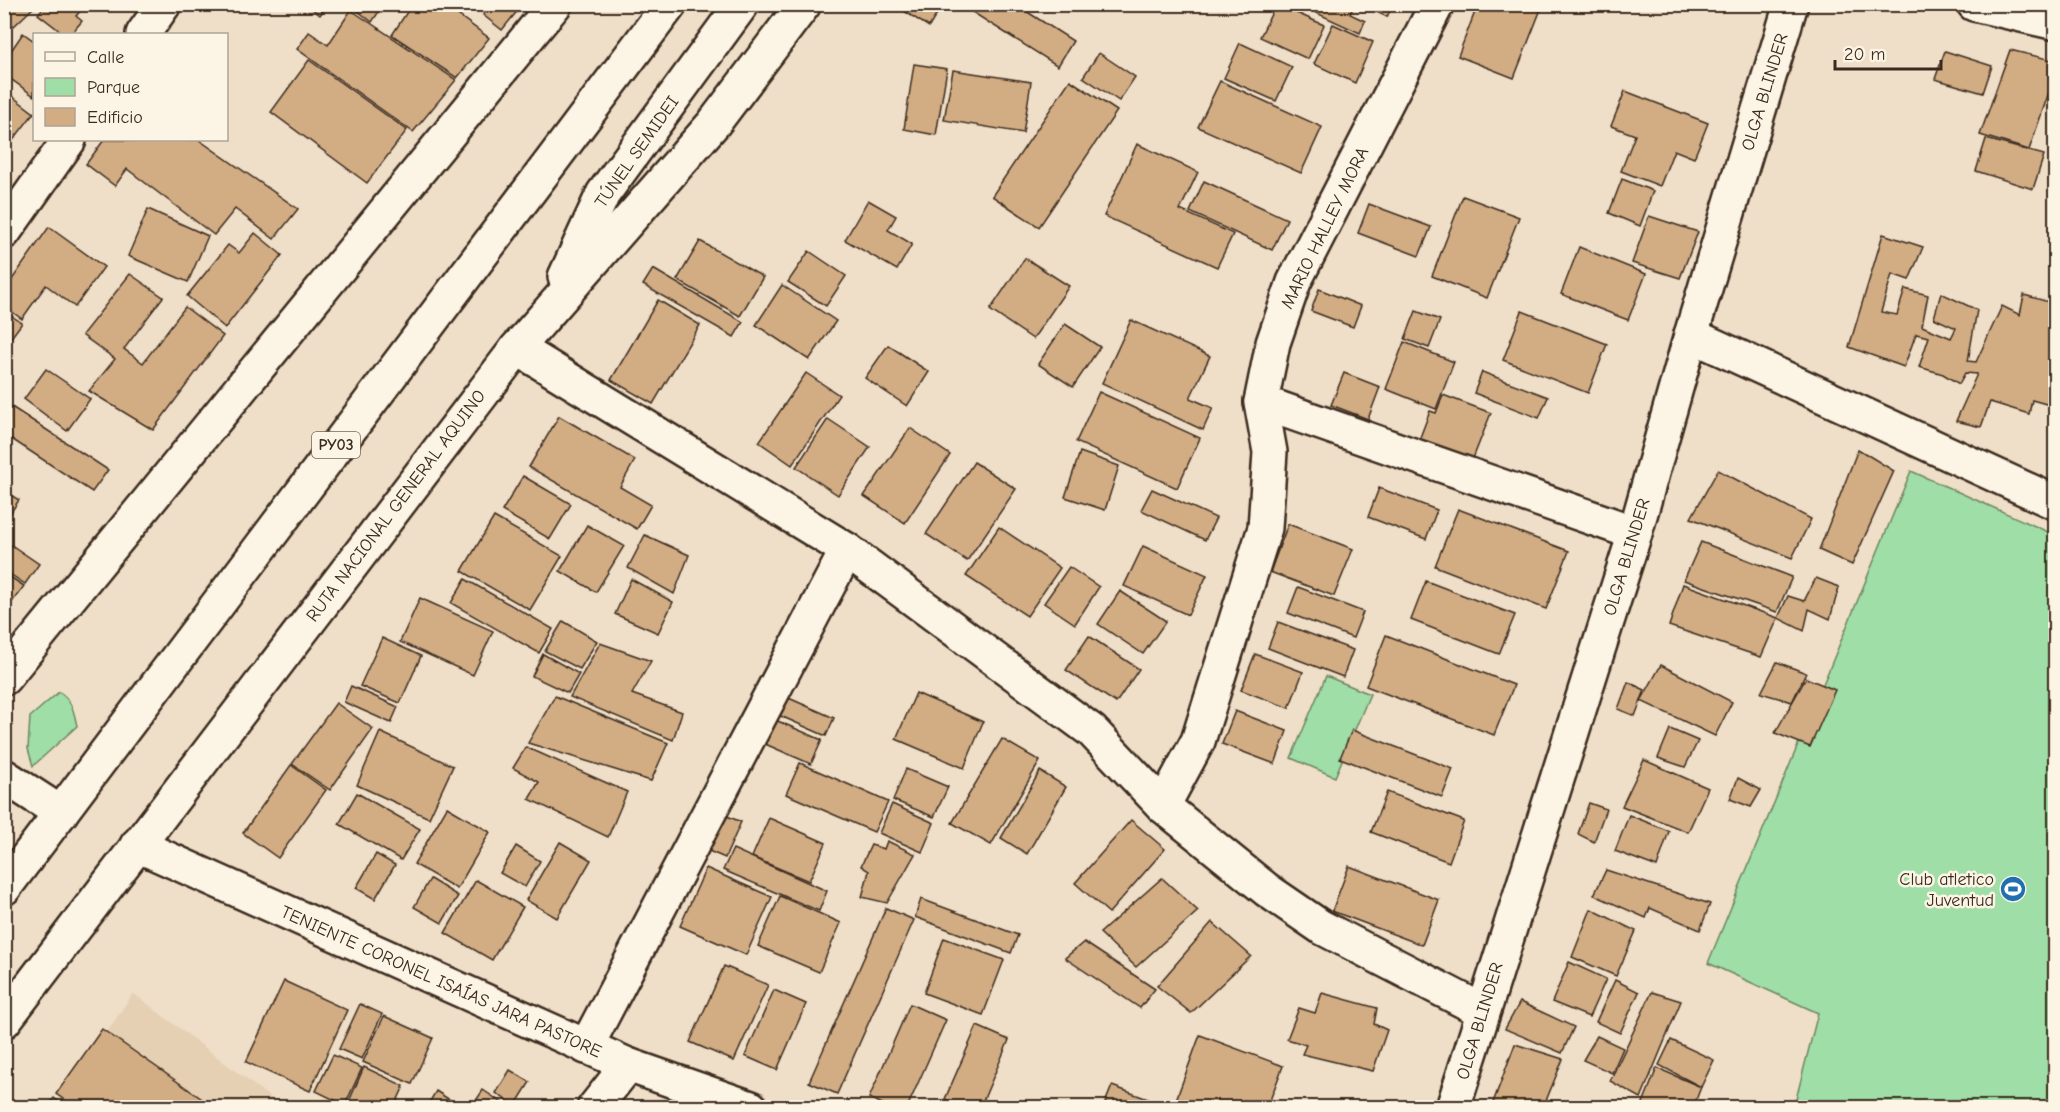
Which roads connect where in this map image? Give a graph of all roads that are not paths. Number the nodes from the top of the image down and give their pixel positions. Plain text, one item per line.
1 (164, 4) edge
2 (555, 4) edge
3 (670, 4) edge
4 (742, 4) edge
5 (804, 4) edge
6 (1437, 4) edge
7 (1791, 4) edge
8 (1974, 4) edge
9 (2055, 23) edge
10 (144, 33) edge
11 (68, 141) edge
12 (4, 232) edge
13 (549, 311) junction
14 (1690, 335) junction
15 (517, 348) junction
16 (1262, 402) junction
17 (2055, 503) edge
18 (1635, 533) junction
19 (847, 550) junction
20 (4, 678) edge
21 (4, 776) edge
22 (1163, 806) junction
23 (61, 813) junction
24 (137, 845) junction
25 (4, 888) edge
26 (1483, 1011) junction
27 (4, 1021) edge
28 (586, 1047) junction
29 (628, 1065) junction
30 (594, 1107) edge
31 (751, 1107) edge
32 (1453, 1107) edge

1 - 10 main road
2 - 20 main road
3 - 23 main road, PY03
4 - 13 main road, TÚNEL SEMIDEI
5 - 13 main road, RUTA NACIONAL GENERAL AQUINO
6 - 16 main road, MARIO HALLEY MORA
7 - 14 main road, OLGA BLINDER
8 - 9 main road
11 - 12 main road
13 - 15 main road, RUTA NACIONAL GENERAL AQUINO
14 - 17 main road
14 - 18 main road, OLGA BLINDER
15 - 19 main road
15 - 24 main road, RUTA NACIONAL GENERAL AQUINO
16 - 18 main road
16 - 22 main road, MARIO HALLEY MORA
18 - 26 main road, OLGA BLINDER
19 - 22 main road
19 - 28 main road
21 - 23 main road
22 - 26 main road
23 - 25 main road, PY03
24 - 27 main road, RUTA NACIONAL GENERAL AQUINO
24 - 28 main road, TENIENTE CORONEL ISAÍAS JARA PASTORE
26 - 32 main road, OLGA BLINDER
28 - 29 main road, TENIENTE CORONEL ISAÍAS JARA PASTORE
29 - 30 main road
29 - 31 main road, TENIENTE CORONEL ISAÍAS JARA PASTORE

